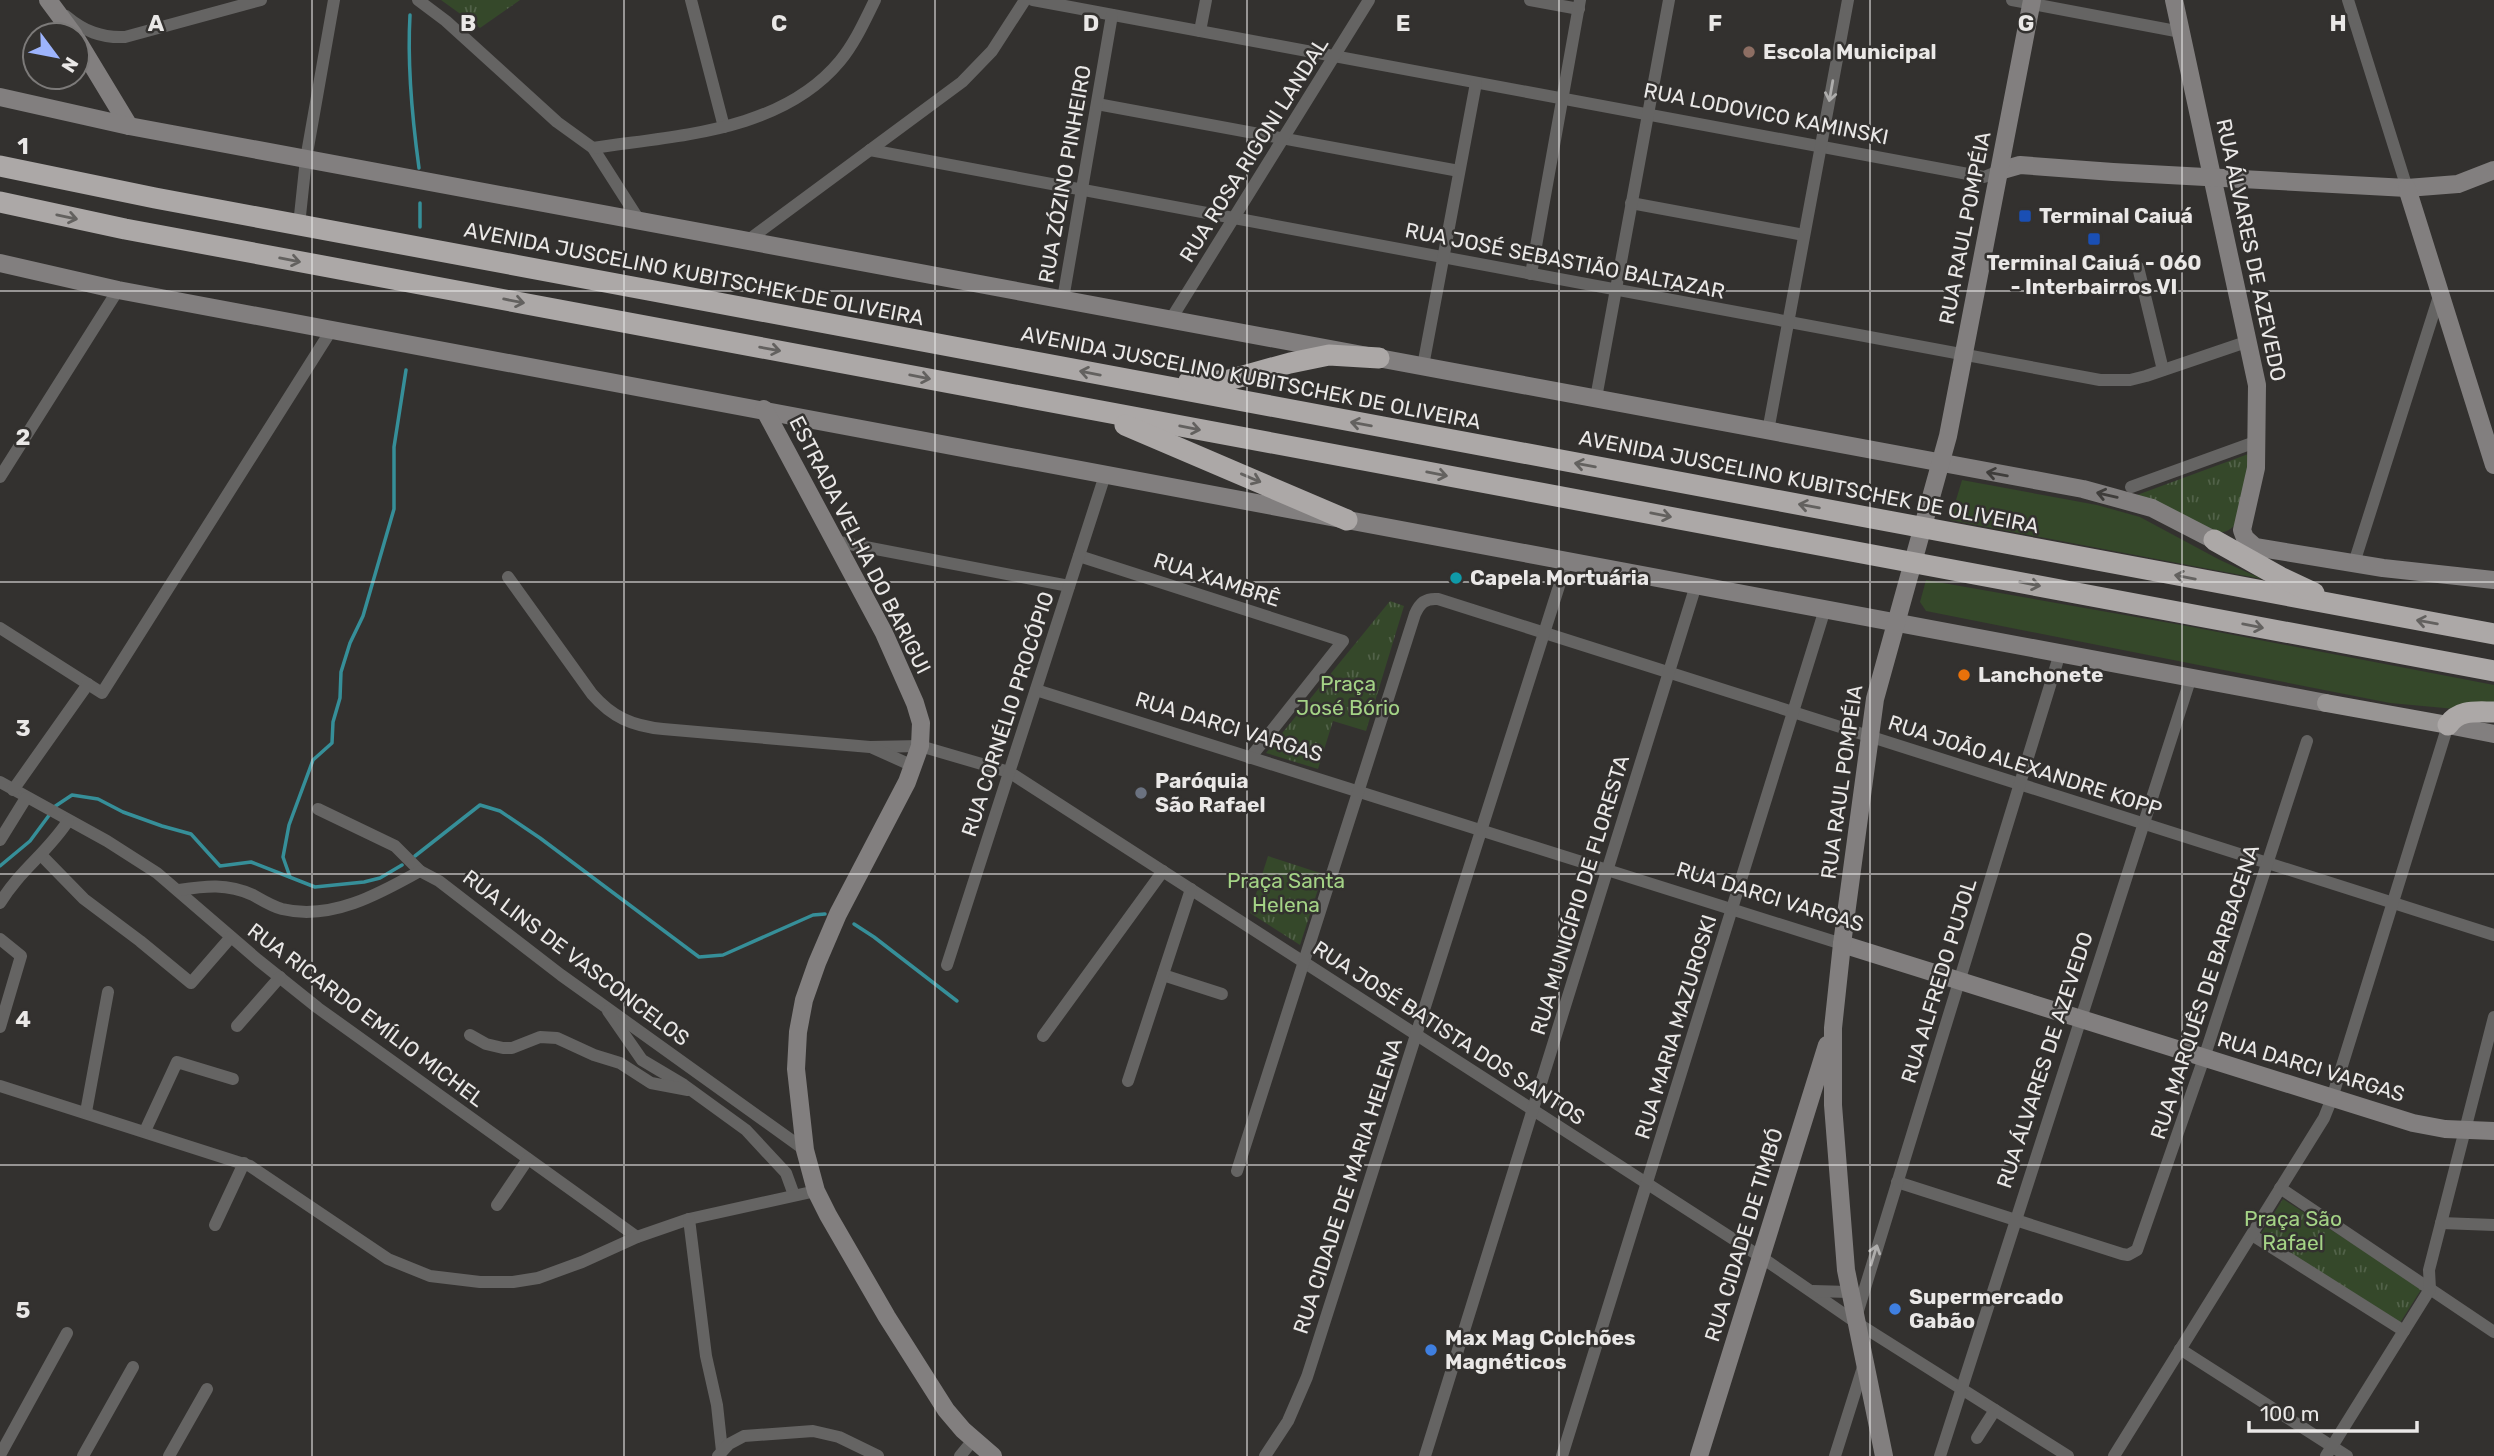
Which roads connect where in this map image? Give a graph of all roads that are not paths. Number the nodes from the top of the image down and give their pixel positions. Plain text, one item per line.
1 (48, 0) edge
2 (261, 0) edge
3 (334, 0) edge
4 (418, 0) edge
5 (691, 0) edge
6 (875, 0) edge
7 (1025, 0) edge
8 (1033, 0) edge
9 (1206, 0) edge
10 (1369, 0) edge
11 (1530, 0) edge
12 (1669, 0) edge
13 (1848, 0) edge
14 (2012, 0) edge
15 (2174, 0) edge
16 (2348, 0) edge
17 (2032, 2) edge
18 (1579, 4) edge
19 (1112, 15) junction
20 (64, 21) edge
21 (1200, 31) junction
22 (2181, 32) junction
23 (1334, 56) junction
24 (91, 63) edge
25 (1476, 83) junction
26 (0, 97) edge
27 (1562, 99) junction
28 (1097, 104) junction
29 (1648, 115) junction
30 (129, 126) junction
31 (724, 127) junction
32 (1283, 139) junction
33 (1821, 147) junction
34 (593, 148) junction
35 (870, 150) junction
36 (306, 159) junction
37 (0, 166) edge
38 (2494, 170) edge
39 (1459, 172) junction
40 (1999, 172) junction
41 (2213, 178) junction
42 (2407, 188) junction
43 (1082, 190) junction
44 (0, 202) edge
45 (1632, 204) junction
46 (1233, 219) junction
47 (639, 220) junction
48 (299, 225) junction
49 (1804, 235) junction
50 (747, 241) junction
51 (1443, 258) junction
52 (0, 263) edge
53 (2138, 267) dead end
54 (1531, 274) junction
55 (118, 290) junction
56 (1616, 290) junction
57 (2440, 292) junction
58 (1063, 299) junction
59 (1171, 319) junction
60 (1788, 322) junction
61 (332, 329) junction
62 (2249, 341) junction
63 (1963, 355) junction
64 (1379, 358) junction
65 (1423, 366) junction
66 (2162, 370) junction
67 (1122, 379) junction
68 (1596, 398) junction
69 (1074, 406) junction
70 (764, 409) junction
71 (1768, 431) junction
72 (2258, 441) junction
73 (1941, 463) junction
74 (2494, 465) edge
75 (1105, 475) junction
76 (0, 477) edge
77 (2131, 487) dead end
78 (1348, 520) junction
79 (2214, 540) joint
80 (834, 541) junction
81 (1079, 556) junction
82 (1567, 561) junction
83 (2354, 564) junction
84 (508, 577) dead end
85 (2494, 580) edge
86 (1696, 585) junction
87 (1069, 586) junction
88 (2348, 608) junction
89 (1825, 609) junction
90 (1896, 622) junction
91 (0, 628) edge
92 (1545, 633) junction
93 (2494, 634) edge
94 (2060, 653) junction
95 (2494, 671) edge
96 (1669, 673) junction
97 (2192, 677) junction
98 (88, 684) junction
99 (1036, 690) junction
100 (1793, 712) junction
101 (2494, 712) edge
102 (2448, 725) junction
103 (2494, 734) edge
104 (1869, 736) junction
105 (2307, 741) dead end
106 (920, 746) junction
107 (870, 747) junction
108 (1250, 758) junction
109 (914, 766) junction
110 (1009, 772) junction
111 (0, 782) edge
112 (2019, 784) junction
113 (13, 790) junction
114 (1358, 792) junction
115 (26, 798) junction
116 (318, 809) dead end
117 (57, 815) junction
118 (2145, 824) junction
119 (1482, 831) junction
120 (0, 840) edge
121 (41, 855) junction
122 (2268, 863) junction
123 (1608, 870) junction
124 (420, 871) junction
125 (1163, 871) junction
126 (1191, 889) junction
127 (179, 890) junction
128 (2393, 903) junction
129 (0, 904) edge
130 (1732, 909) junction
131 (2494, 935) edge
132 (231, 937) junction
133 (0, 939) edge
134 (1842, 944) junction
135 (1304, 962) junction
136 (947, 965) dead end
137 (1163, 975) junction
138 (280, 977) junction
139 (1959, 981) junction
140 (108, 992) dead end
141 (1222, 995) dead end
142 (604, 1005) junction
143 (2494, 1017) edge
144 (2082, 1019) junction
145 (237, 1026) dead end
146 (0, 1027) edge
147 (1833, 1028) junction
148 (470, 1035) dead end
149 (1043, 1035) dead end
150 (1417, 1035) junction
151 (2204, 1058) junction
152 (233, 1079) dead end
153 (1128, 1081) dead end
154 (0, 1086) edge
155 (1813, 1086) junction
156 (692, 1091) junction
157 (2332, 1098) junction
158 (1833, 1100) junction
159 (1533, 1110) junction
160 (86, 1112) junction
161 (1801, 1130) junction
162 (2464, 1130) junction
163 (145, 1131) junction
164 (2494, 1131) edge
165 (805, 1150) junction
166 (528, 1159) junction
167 (244, 1163) junction
168 (1237, 1171) dead end
169 (1897, 1182) junction
170 (1647, 1184) junction
171 (2280, 1188) junction
172 (816, 1191) junction
173 (794, 1195) junction
174 (497, 1205) dead end
175 (689, 1219) junction
176 (2017, 1221) junction
177 (2441, 1223) junction
178 (2494, 1224) edge
179 (215, 1226) dead end
180 (2252, 1235) junction
181 (637, 1237) junction
182 (1761, 1257) junction
183 (2430, 1289) junction
184 (1812, 1291) junction
185 (1849, 1292) junction
186 (1854, 1321) junction
187 (2404, 1331) junction
188 (2494, 1332) edge
189 (67, 1333) dead end
190 (2180, 1349) junction
191 (1864, 1364) junction
192 (133, 1367) dead end
193 (207, 1389) dead end
194 (1963, 1389) junction
195 (1995, 1410) junction
196 (1978, 1438) dead end
197 (974, 1440) junction
198 (2329, 1451) edge
199 (720, 1453) edge
200 (0, 1455) edge
201 (83, 1456) edge
202 (169, 1456) edge
203 (878, 1456) edge
204 (960, 1456) edge
205 (993, 1456) edge
206 (1265, 1456) edge
207 (1425, 1456) edge
208 (1562, 1456) edge
209 (1699, 1456) edge
210 (1835, 1456) edge
211 (1884, 1456) edge
212 (1940, 1456) edge
213 (2068, 1456) edge
214 (2114, 1456) edge
215 (2347, 1456) edge

1 - 2 street
1 - 20 main road
3 - 36 street
4 - 34 street
5 - 31 street
6 - 31 street
7 - 35 street
8 - 19 street, RUA LODOVICO KAMINSKI
9 - 21 street
10 - 23 street, RUA ROSA RIGONI LANDAL
11 - 18 street
12 - 29 street
13 -> 33 street
14 - 17 street
15 - 22 main road, RUA ÁLVARES DE AZEVEDO
16 - 42 street
17 - 22 street
17 - 40 main road, RUA RAUL POMPÉIA
18 - 27 street
19 - 21 street, RUA LODOVICO KAMINSKI
19 - 28 street, RUA ZÓZINO PINHEIRO
21 - 23 street, RUA LODOVICO KAMINSKI
22 - 41 main road, RUA ÁLVARES DE AZEVEDO
23 - 25 street, RUA LODOVICO KAMINSKI
23 - 32 street, RUA ROSA RIGONI LANDAL
24 - 30 main road
25 - 27 street, RUA LODOVICO KAMINSKI
25 - 39 street
26 - 30 main road
27 - 29 street, RUA LODOVICO KAMINSKI
27 - 54 street
28 - 32 street
28 - 43 street, RUA ZÓZINO PINHEIRO
29 - 33 street, RUA LODOVICO KAMINSKI
29 - 45 street
30 - 36 main road
31 - 34 street
32 - 39 street
32 - 46 street, RUA ROSA RIGONI LANDAL
33 - 40 street, RUA LODOVICO KAMINSKI
33 - 49 street
34 - 47 street
35 - 43 street, RUA JOSÉ SEBASTIÃO BALTAZAR
35 - 50 street
36 - 47 main road
36 - 48 street
37 - 48 highway, AVENIDA JUSCELINO KUBITSCHEK DE OLIVEIRA
38 - 42 main road, RUA LODOVICO KAMINSKI
39 - 51 street
40 - 41 main road, RUA LODOVICO KAMINSKI
40 - 63 main road, RUA RAUL POMPÉIA
41 - 42 main road, RUA LODOVICO KAMINSKI
41 - 62 main road, RUA ÁLVARES DE AZEVEDO
42 - 57 main road
43 - 46 street, RUA JOSÉ SEBASTIÃO BALTAZAR
43 - 58 street, RUA ZÓZINO PINHEIRO
44 -> 69 highway
45 - 49 street
45 - 56 street
46 - 51 street, RUA JOSÉ SEBASTIÃO BALTAZAR
46 - 59 street, RUA ROSA RIGONI LANDAL
47 - 50 main road
67 -> 48 highway, AVENIDA JUSCELINO KUBITSCHEK DE OLIVEIRA
49 - 60 street
50 - 58 main road
51 - 54 street, RUA JOSÉ SEBASTIÃO BALTAZAR
51 - 65 street
52 - 55 main road
53 - 66 street
54 - 56 street, RUA JOSÉ SEBASTIÃO BALTAZAR
55 - 61 main road
55 - 76 street
56 - 60 street, RUA JOSÉ SEBASTIÃO BALTAZAR
56 - 68 street
57 - 74 main road
57 - 83 street
58 - 59 main road
59 - 64 main road
60 - 63 street, RUA JOSÉ SEBASTIÃO BALTAZAR
60 - 71 street
61 - 70 main road
61 - 98 street
62 - 66 street, RUA JOSÉ SEBASTIÃO BALTAZAR
62 - 72 main road, RUA ÁLVARES DE AZEVEDO
63 - 66 street, RUA JOSÉ SEBASTIÃO BALTAZAR
63 - 73 main road, RUA RAUL POMPÉIA
64 - 65 main road
64 - 67 highway
65 - 68 main road
88 -> 67 highway, AVENIDA JUSCELINO KUBITSCHEK DE OLIVEIRA
68 - 71 main road
69 -> 78 highway
69 -> 95 highway
70 - 75 main road
70 - 80 main road, ESTRADA VELHA DO BARIGUI
71 - 73 main road
72 - 77 street
72 - 83 main road, RUA ÁLVARES DE AZEVEDO
79 -> 73 main road
73 - 90 main road, RUA RAUL POMPÉIA
75 - 78 main road
75 - 81 street, RUA CORNÉLIO PROCÓPIO
78 - 82 main road
79 - 88 highway
80 - 87 street
80 - 106 main road, ESTRADA VELHA DO BARIGUI
81 - 87 street, RUA CORNÉLIO PROCÓPIO
81 - 108 street, RUA XAMBRÊ
82 - 86 main road
82 - 92 street, RUA CIDADE DE MARIA HELENA
83 - 85 main road
84 - 107 street, RUA JOSÉ BATISTA DOS SANTOS
86 - 89 main road
86 - 96 street, RUA MUNICÍPIO DE FLORESTA
87 - 99 street, RUA CORNÉLIO PROCÓPIO
93 -> 88 highway, AVENIDA JUSCELINO KUBITSCHEK DE OLIVEIRA
89 - 90 main road
89 - 100 street, RUA MARIA MAZUROSKI
90 - 94 main road
90 - 104 main road, RUA RAUL POMPÉIA
91 - 98 street
92 - 96 street, RUA JOÃO ALEXANDRE KOPP
92 - 114 street, RUA JOÃO ALEXANDRE KOPP
92 - 119 street, RUA CIDADE DE MARIA HELENA
94 - 97 main road
94 - 112 street, RUA ALFREDO PUJOL
96 - 100 street, RUA JOÃO ALEXANDRE KOPP
96 - 123 street, RUA MUNICÍPIO DE FLORESTA
97 - 102 main road
97 - 118 street, RUA ÁLVARES DE AZEVEDO
98 - 113 street
99 - 108 street, RUA DARCI VARGAS
99 - 110 street, RUA CORNÉLIO PROCÓPIO
100 - 104 street, RUA JOÃO ALEXANDRE KOPP
100 - 130 street, RUA MARIA MAZUROSKI
101 - 102 highway
102 - 103 main road
102 - 128 street
104 - 112 street, RUA JOÃO ALEXANDRE KOPP
104 - 134 main road, RUA RAUL POMPÉIA
105 - 122 street, RUA MARQUÊS DE BARBACENA
106 - 107 street, RUA JOSÉ BATISTA DOS SANTOS
106 - 109 main road, ESTRADA VELHA DO BARIGUI
106 - 110 street, RUA JOSÉ BATISTA DOS SANTOS
107 - 109 street, RUA JOSÉ BATISTA DOS SANTOS
108 - 114 street, RUA DARCI VARGAS
109 - 165 main road, ESTRADA VELHA DO BARIGUI
110 - 125 street, RUA JOSÉ BATISTA DOS SANTOS
110 - 136 street, RUA CORNÉLIO PROCÓPIO
111 - 113 street, RUA RICARDO EMÍLIO MICHEL
112 - 118 street, RUA JOÃO ALEXANDRE KOPP
112 - 139 street, RUA ALFREDO PUJOL
113 - 115 street, RUA RICARDO EMÍLIO MICHEL
114 - 119 street, RUA DARCI VARGAS
114 - 135 street
115 - 117 street, RUA RICARDO EMÍLIO MICHEL
115 - 120 street
116 - 124 street, RUA LINS DE VASCONCELOS
117 - 121 street
117 - 127 street, RUA RICARDO EMÍLIO MICHEL
118 - 122 street, RUA JOÃO ALEXANDRE KOPP
118 - 144 street, RUA ÁLVARES DE AZEVEDO
119 - 123 street, RUA DARCI VARGAS
119 - 150 street, RUA CIDADE DE MARIA HELENA
121 - 129 street
121 - 132 street
122 - 128 street, RUA JOÃO ALEXANDRE KOPP
122 - 151 street, RUA MARQUÊS DE BARBACENA
123 - 130 street, RUA DARCI VARGAS
123 - 159 street, RUA MUNICÍPIO DE FLORESTA
124 - 127 street
124 - 142 street, RUA LINS DE VASCONCELOS
125 - 126 street, RUA JOSÉ BATISTA DOS SANTOS
125 - 149 street
126 - 135 street, RUA JOSÉ BATISTA DOS SANTOS
126 - 137 street
127 - 132 street, RUA RICARDO EMÍLIO MICHEL
128 - 131 street, RUA JOÃO ALEXANDRE KOPP
128 - 157 street
130 - 134 street, RUA DARCI VARGAS
130 - 170 street, RUA MARIA MAZUROSKI
132 - 138 street, RUA RICARDO EMÍLIO MICHEL
133 - 146 street
134 - 139 main road, RUA DARCI VARGAS
134 - 147 main road, RUA RAUL POMPÉIA
135 - 150 street, RUA JOSÉ BATISTA DOS SANTOS
135 - 168 street
137 - 141 street
137 - 153 street
138 - 145 street
138 - 166 street, RUA RICARDO EMÍLIO MICHEL
139 - 144 main road, RUA DARCI VARGAS
139 - 169 street, RUA ALFREDO PUJOL
140 - 160 street
142 - 156 street
142 - 165 street, RUA LINS DE VASCONCELOS
143 - 162 street
144 - 151 main road, RUA DARCI VARGAS
144 - 176 street, RUA ÁLVARES DE AZEVEDO
147 - 155 main road, RUA CIDADE DE TIMBÓ
147 - 158 main road, RUA RAUL POMPÉIA
148 - 156 street
150 - 159 street, RUA JOSÉ BATISTA DOS SANTOS
150 - 206 street, RUA CIDADE DE MARIA HELENA
151 - 157 main road, RUA DARCI VARGAS
151 - 176 street, RUA MARQUÊS DE BARBACENA
152 - 163 street
154 - 160 street
155 - 158 main road
155 - 161 main road, RUA CIDADE DE TIMBÓ
156 - 173 street
157 - 162 main road, RUA DARCI VARGAS
157 - 171 street
158 - 161 main road
158 - 185 main road, RUA RAUL POMPÉIA
159 - 170 street, RUA JOSÉ BATISTA DOS SANTOS
159 - 207 street, RUA MUNICÍPIO DE FLORESTA
160 - 163 street
161 - 182 main road, RUA CIDADE DE TIMBÓ
162 - 164 main road, RUA DARCI VARGAS
162 - 177 street
163 - 167 street
165 - 172 main road, ESTRADA VELHA DO BARIGUI
166 - 174 street
166 - 181 street, RUA RICARDO EMÍLIO MICHEL
167 - 179 street
167 - 181 street
169 - 176 street
186 -> 169 street, RUA ALFREDO PUJOL
170 - 182 street, RUA JOSÉ BATISTA DOS SANTOS
170 - 208 street, RUA MARIA MAZUROSKI
171 - 180 street
171 - 183 street
172 - 173 street
172 - 197 main road, ESTRADA VELHA DO BARIGUI
173 - 175 street
175 - 181 street
175 - 199 street
176 - 194 street, RUA ÁLVARES DE AZEVEDO
177 - 178 street
177 - 183 street
180 - 187 street
180 - 190 street
182 - 184 street, RUA JOSÉ BATISTA DOS SANTOS
182 - 209 main road, RUA CIDADE DE TIMBÓ
183 - 187 street
183 - 188 street
184 - 185 street
184 - 186 street, RUA JOSÉ BATISTA DOS SANTOS
185 - 186 main road, RUA RAUL POMPÉIA
186 - 191 main road, RUA RAUL POMPÉIA
186 - 194 street, RUA JOSÉ BATISTA DOS SANTOS
187 - 198 street
189 - 200 street
190 - 198 street
190 - 214 street
191 - 210 street
191 - 211 main road, RUA RAUL POMPÉIA
192 - 201 street
193 - 202 street
194 - 195 street, RUA JOSÉ BATISTA DOS SANTOS
194 - 212 street, RUA ÁLVARES DE AZEVEDO
195 - 196 street
195 - 213 street, RUA JOSÉ BATISTA DOS SANTOS
197 - 204 street
197 - 205 main road, ESTRADA VELHA DO BARIGUI
198 - 215 street
199 - 203 street

